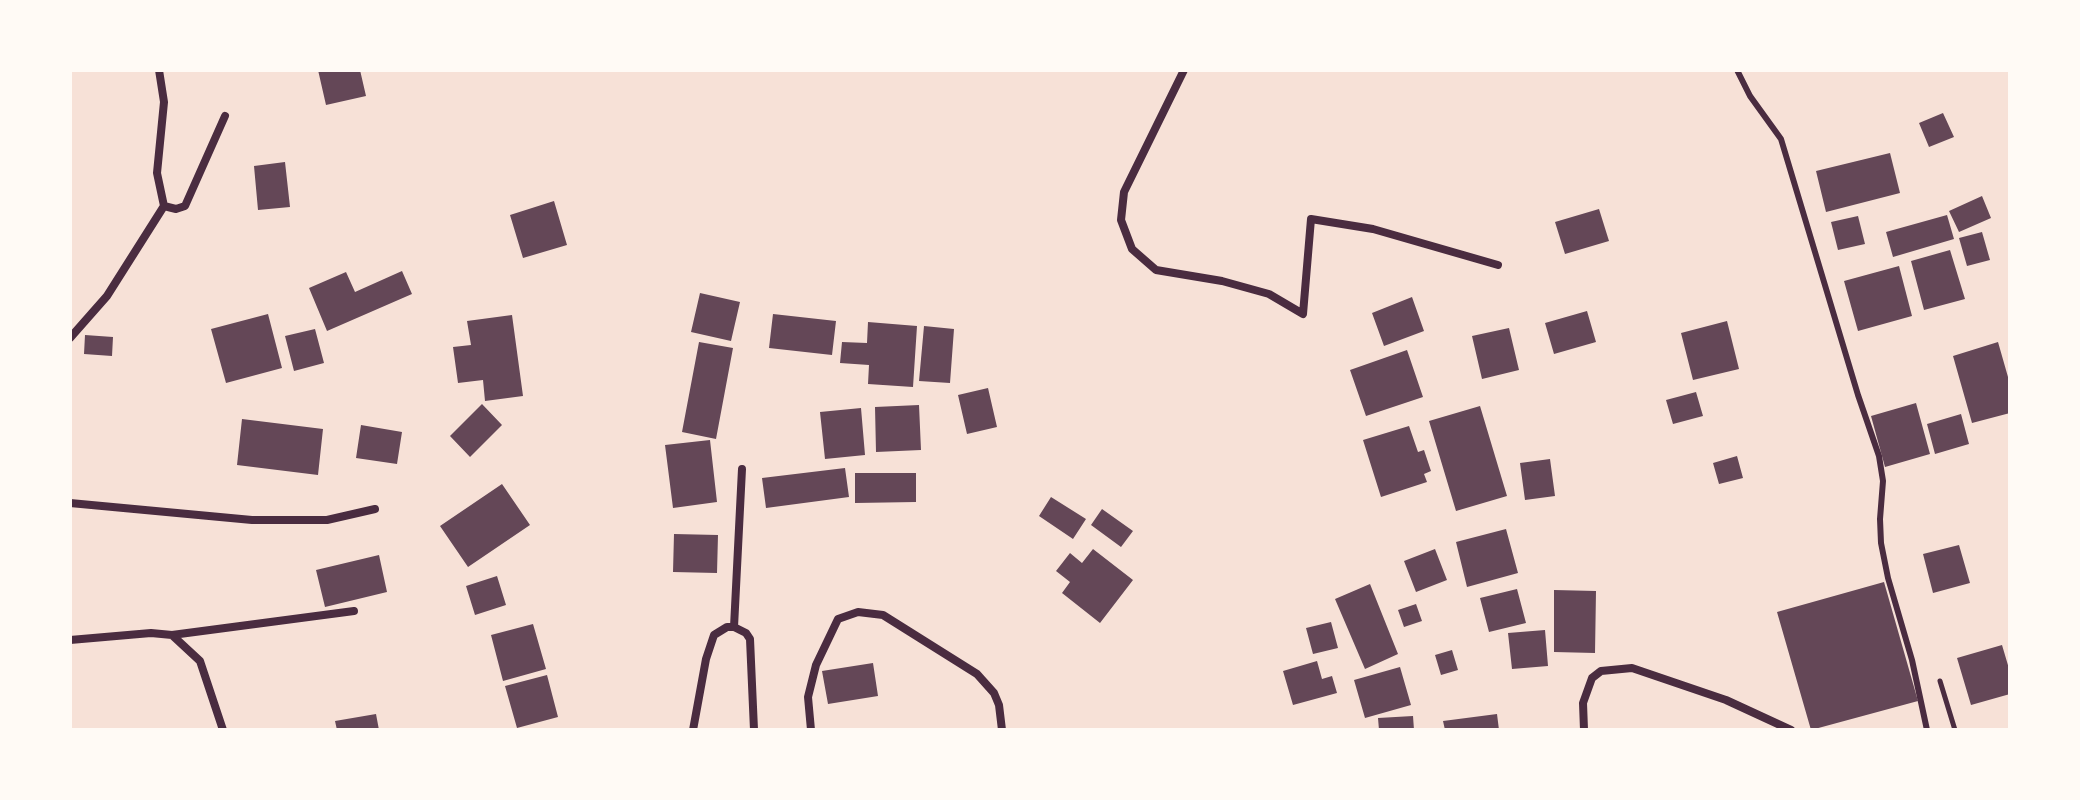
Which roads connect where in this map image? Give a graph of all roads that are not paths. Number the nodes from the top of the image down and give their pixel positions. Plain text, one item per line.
1 (159, 70) edge
2 (1184, 70) edge
3 (1737, 70) edge
4 (225, 116) dead end
5 (164, 206) junction
6 (1498, 265) dead end
7 (70, 338) edge
8 (742, 469) dead end
9 (70, 503) edge
10 (375, 509) dead end
11 (354, 611) dead end
12 (734, 627) junction
13 (172, 635) junction
14 (70, 640) edge
15 (223, 730) edge
16 (693, 730) edge
17 (754, 730) edge
18 (811, 730) edge
19 (1002, 730) edge
20 (1584, 730) edge
21 (1791, 730) edge
22 (1927, 730) edge

1 - 5 street
2 - 6 street
3 - 22 lane
4 - 5 street
5 - 7 street
8 - 12 street
9 - 10 street
11 - 13 street
12 - 16 street
12 - 17 street
13 - 14 street
13 - 15 street
18 - 19 street
20 - 21 street

